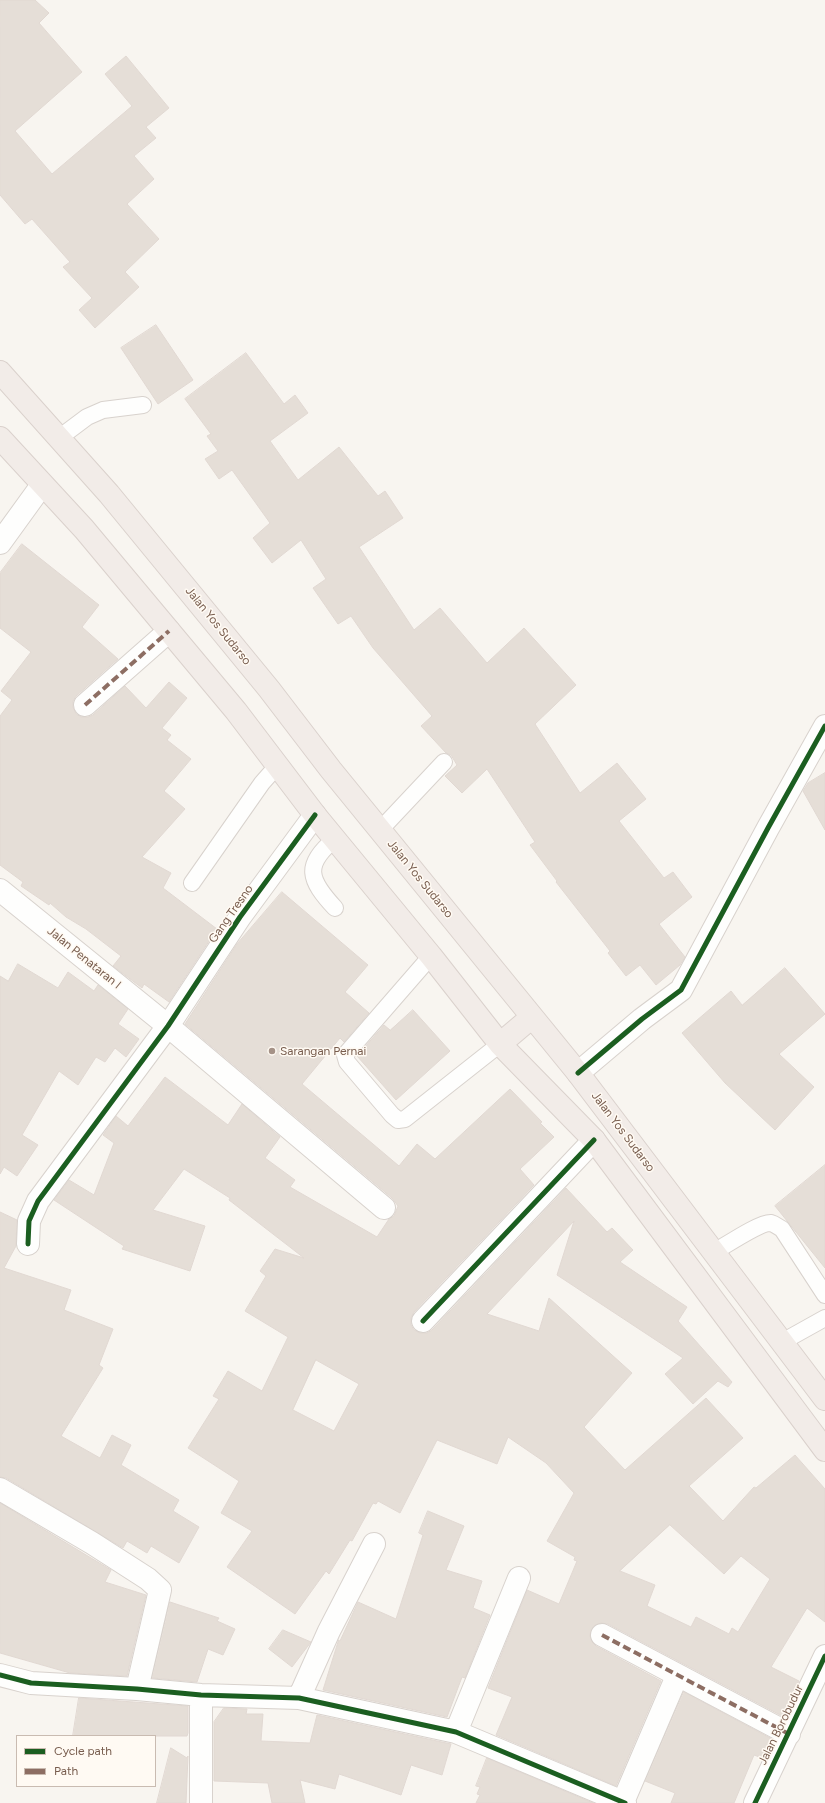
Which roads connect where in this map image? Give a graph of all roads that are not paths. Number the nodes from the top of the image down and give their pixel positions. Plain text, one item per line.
1 (0, 372) edge
2 (143, 405) dead end
3 (0, 438) edge
4 (59, 438) junction
5 (42, 485) junction
6 (0, 543) edge
7 (169, 631) junction
8 (85, 705) dead end
9 (825, 726) edge
10 (444, 762) dead end
11 (277, 766) junction
12 (315, 815) junction
13 (380, 830) junction
14 (335, 839) junction
15 (192, 884) dead end
16 (0, 890) edge
17 (335, 908) dead end
18 (432, 956) junction
19 (532, 1017) junction
20 (168, 1026) junction
21 (500, 1044) junction
22 (578, 1073) junction
23 (594, 1140) junction
24 (384, 1208) dead end
25 (28, 1244) dead end
26 (714, 1252) junction
27 (825, 1295) edge
28 (825, 1318) edge
29 (423, 1321) dead end
30 (782, 1342) junction
31 (825, 1398) edge
32 (825, 1450) edge
33 (0, 1489) edge
34 (374, 1544) dead end
35 (519, 1578) dead end
36 (602, 1635) dead end
37 (825, 1656) edge
38 (0, 1675) edge
39 (677, 1676) junction
40 (137, 1689) junction
41 (201, 1695) junction
42 (299, 1698) junction
43 (456, 1732) junction
44 (788, 1734) junction
45 (201, 1803) edge
46 (624, 1803) edge
47 (755, 1803) edge

1 - 4 highway, Jalan Yos Sudarso
2 - 4 lane
3 - 5 highway
4 - 13 highway, Jalan Yos Sudarso
5 - 6 street
5 - 7 highway
7 - 8 street
7 - 11 highway
9 - 22 street
10 - 13 lane
11 - 12 highway
11 - 15 lane
12 - 14 highway
12 - 20 street, Gang Tresno
13 - 19 highway, Jalan Yos Sudarso
14 - 17 lane
14 - 18 highway
16 - 20 street, Jalan Penataran I
18 - 21 highway
18 - 21 lane
19 - 21 highway
19 - 22 highway, Jalan Yos Sudarso
20 - 24 street, Jalan Penataran I
20 - 25 street, Gang Tresno
21 - 23 highway
22 - 26 highway, Jalan Yos Sudarso
23 - 29 street
23 - 32 highway
26 - 27 lane
26 - 30 highway, Jalan Yos Sudarso
28 - 30 lane
30 - 31 highway, Jalan Yos Sudarso
33 - 40 street
34 - 42 street
35 - 43 street
36 - 39 street
37 - 44 street, Jalan Borobudur
38 - 40 street
39 - 44 street
39 - 46 street
40 - 41 street
41 - 42 street
41 - 45 street
42 - 43 street
43 - 46 street
44 - 47 street, Jalan Borobudur

